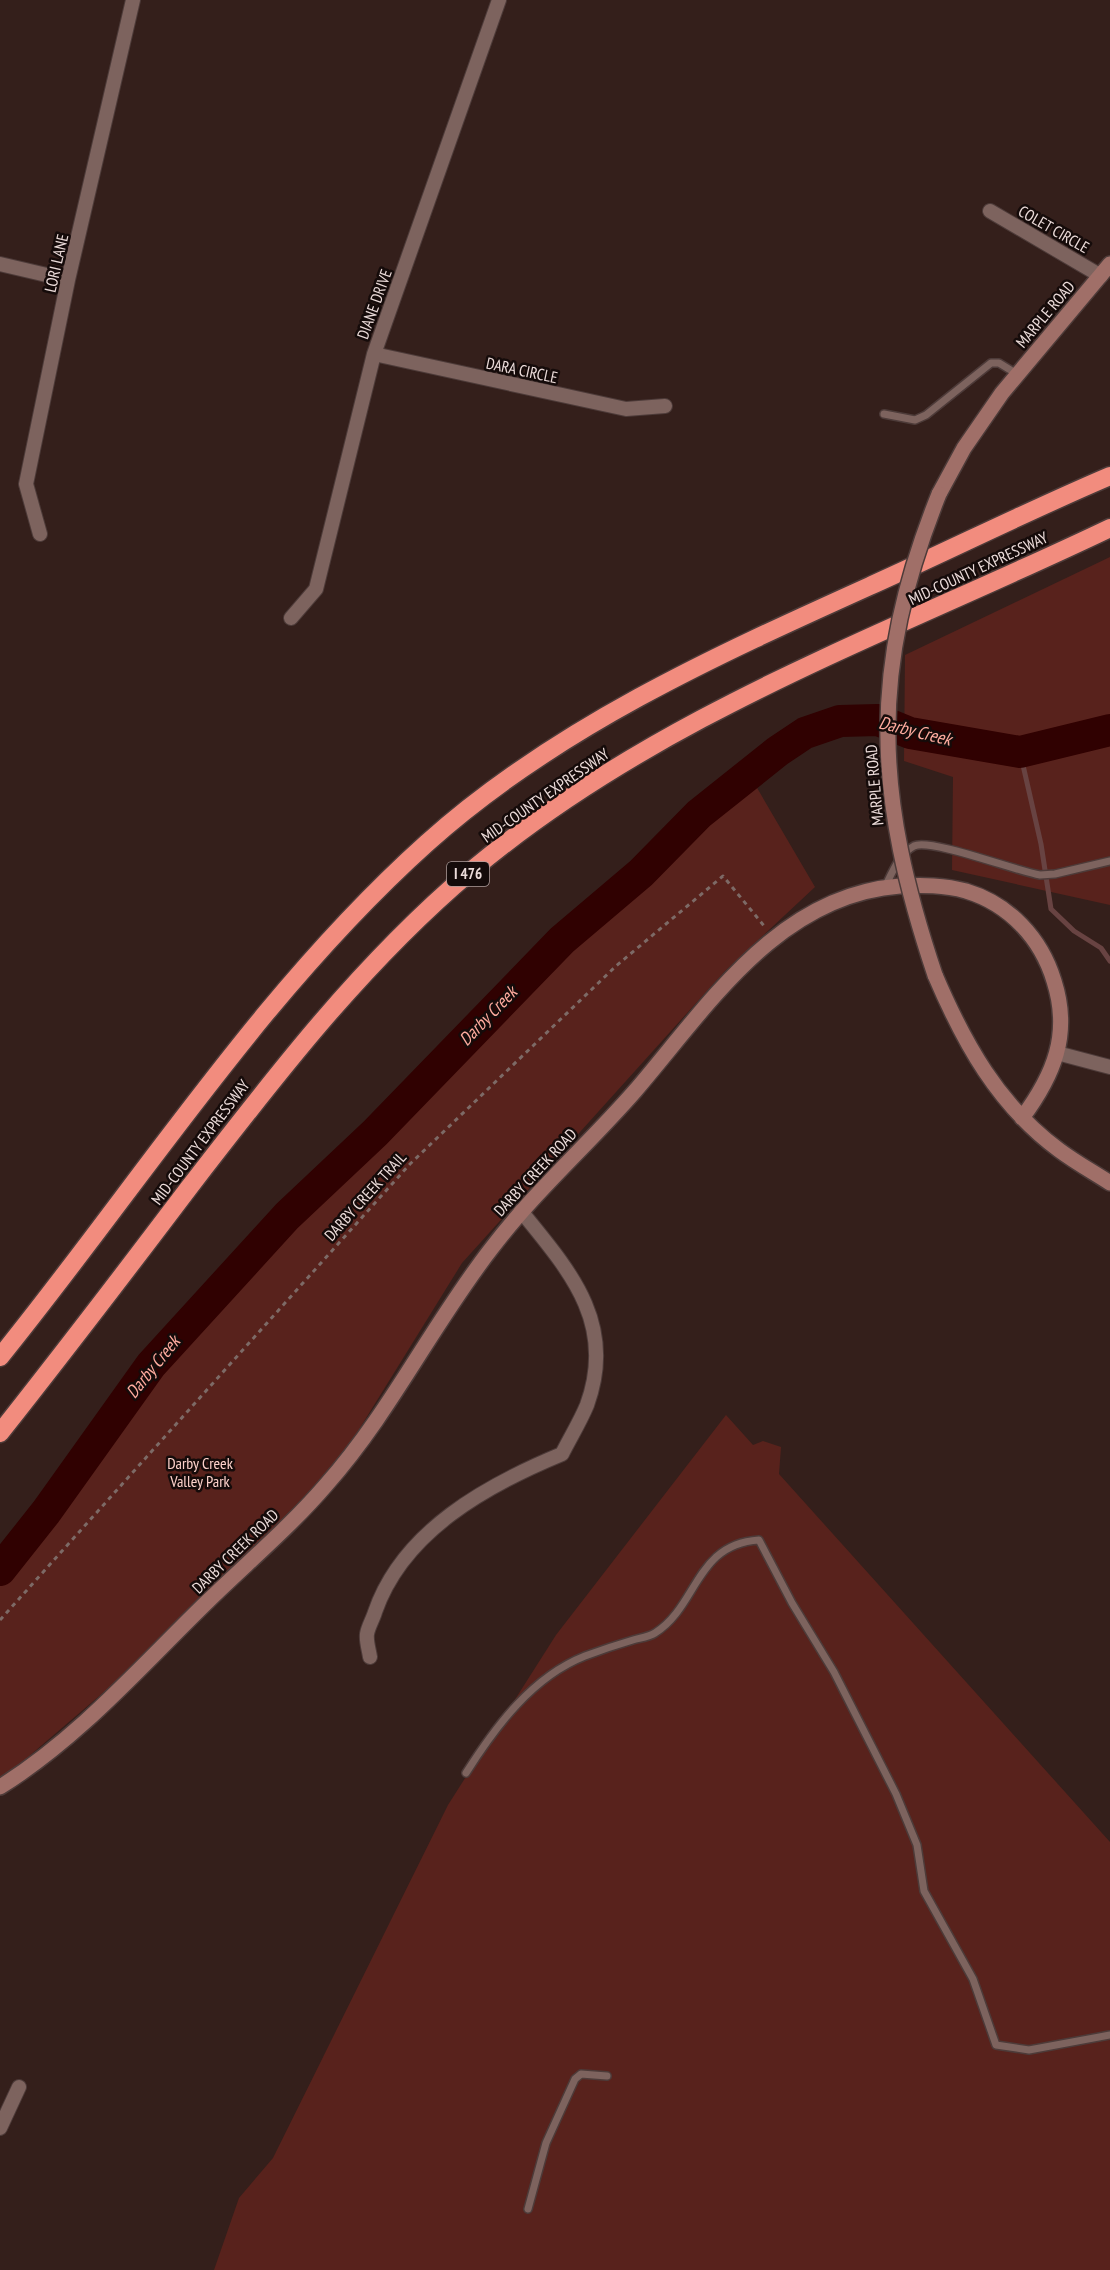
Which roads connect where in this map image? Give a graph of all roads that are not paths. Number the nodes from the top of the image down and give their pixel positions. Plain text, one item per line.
1 (133, 0) edge
2 (499, 0) edge
3 (990, 211) dead end
4 (0, 264) edge
5 (1106, 270) edge
6 (69, 280) junction
7 (374, 354) junction
8 (1017, 374) junction
9 (665, 406) dead end
10 (884, 414) dead end
11 (1110, 476) edge
12 (1110, 528) edge
13 (40, 534) dead end
14 (291, 618) dead end
15 (1110, 861) edge
16 (885, 887) junction
17 (1057, 1053) junction
18 (1110, 1067) edge
19 (1022, 1118) junction
20 (1110, 1183) edge
21 (521, 1211) junction
22 (0, 1356) edge
23 (0, 1433) edge
24 (369, 1657) dead end
25 (466, 1773) dead end
26 (0, 1787) edge
27 (1110, 2035) edge
28 (607, 2076) dead end
29 (19, 2087) dead end
30 (0, 2128) edge
31 (528, 2209) dead end

1 - 6 street, LORI LANE
2 - 7 street, DIANE DRIVE
3 - 5 street, COLET CIRCLE
4 - 6 street
5 - 8 street, MARPLE ROAD
6 - 13 street, LORI LANE
7 - 9 street, DARA CIRCLE
7 - 14 street, DIANE DRIVE
8 - 10 lane
8 - 19 street, MARPLE ROAD, bridge
11 - 22 highway, MID-COUNTY EXPRESSWAY
12 - 23 highway, MID-COUNTY EXPRESSWAY / I 476
15 - 16 lane
16 - 17 street, DARBY CREEK ROAD
16 - 21 street, DARBY CREEK ROAD
17 - 18 street
17 - 19 street, DARBY CREEK ROAD
19 - 20 street, MARPLE ROAD
21 - 24 street
21 - 26 street, DARBY CREEK ROAD
25 - 27 lane
28 - 31 lane
29 - 30 street

